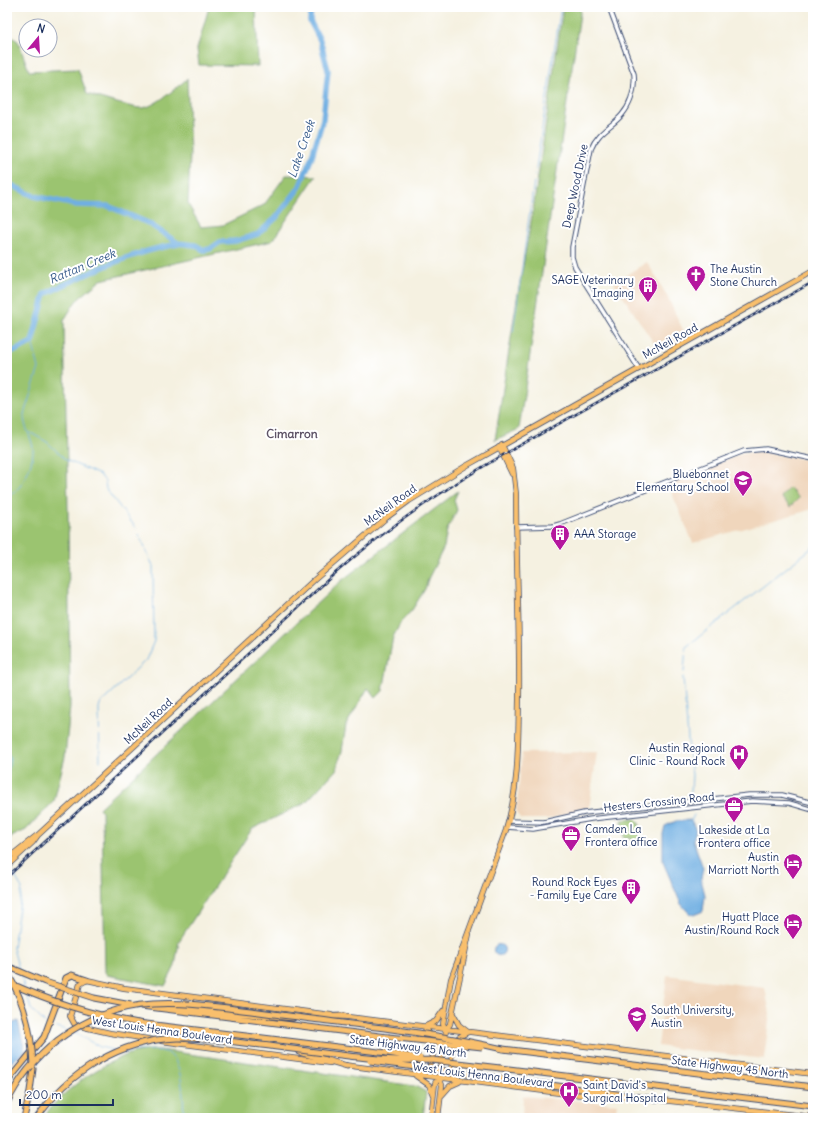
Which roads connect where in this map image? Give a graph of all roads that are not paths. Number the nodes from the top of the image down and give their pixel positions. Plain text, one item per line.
1 (609, 7) edge
2 (813, 271) edge
3 (639, 369) junction
4 (500, 446) junction
5 (813, 458) edge
6 (516, 527) junction
7 (813, 803) edge
8 (813, 810) edge
9 (566, 817) junction
10 (508, 821) junction
11 (507, 827) junction
12 (545, 827) junction
13 (38, 835) junction
14 (7, 859) edge
15 (7, 866) edge
16 (470, 926) junction
17 (7, 966) edge
18 (7, 972) edge
19 (87, 980) junction
20 (7, 982) edge
21 (150, 1008) junction
22 (445, 1008) junction
23 (452, 1012) junction
24 (344, 1016) junction
25 (149, 1024) junction
26 (424, 1026) junction
27 (446, 1030) junction
28 (468, 1032) junction
29 (503, 1050) junction
30 (341, 1055) junction
31 (434, 1060) junction
32 (347, 1066) junction
33 (813, 1074) edge
34 (414, 1076) junction
35 (439, 1078) junction
36 (462, 1081) junction
37 (7, 1082) edge
38 (813, 1088) edge
39 (441, 1096) junction
40 (434, 1098) junction
41 (654, 1099) junction
42 (7, 1103) edge
43 (813, 1106) edge
44 (813, 1117) edge
45 (24, 1118) edge
46 (36, 1118) edge
47 (431, 1118) edge
48 (438, 1118) edge

1 - 3 street, Deep Wood Drive
2 - 3 main road, McNeil Road
3 - 4 main road, McNeil Road
4 - 6 main road
4 - 13 main road, McNeil Road
5 - 6 street
6 - 10 main road
7 - 9 street, Hesters Crossing Road
8 - 12 street, Hesters Crossing Road
9 - 10 street, Hesters Crossing Road
9 - 12 street
10 - 11 main road
11 - 12 street, Hesters Crossing Road
11 - 16 main road
13 - 14 main road, McNeil Road
13 - 15 main road, McNeil Road
16 - 22 main road
16 - 23 main road
17 - 21 highway, State Highway 45 North, bridge
18 - 45 highway, bridge
19 - 24 main road
19 - 32 main road, West Louis Henna Boulevard
19 - 37 highway
20 - 25 highway, State Highway 45 North, bridge
21 - 24 highway
21 - 29 highway, State Highway 45 North, bridge
22 - 26 main road
22 - 27 main road
23 - 27 main road
23 - 28 main road
24 - 26 main road
25 - 31 highway, State Highway 45 North, bridge
25 - 32 highway
26 - 27 main road
26 - 34 main road
27 - 28 main road
27 - 35 main road
28 - 33 main road
28 - 36 main road
29 - 38 highway, State Highway 45 North
29 - 42 highway, bridge
30 - 31 highway, bridge
30 - 41 highway, bridge
30 - 46 highway, bridge
31 - 43 highway, State Highway 45 North, bridge
32 - 34 main road, West Louis Henna Boulevard
34 - 35 main road, West Louis Henna Boulevard
34 - 40 main road
35 - 36 main road, West Louis Henna Boulevard
35 - 39 main road
35 - 40 main road
36 - 39 main road
36 - 41 main road, West Louis Henna Boulevard
39 - 48 main road
40 - 47 main road
41 - 44 main road, West Louis Henna Boulevard

